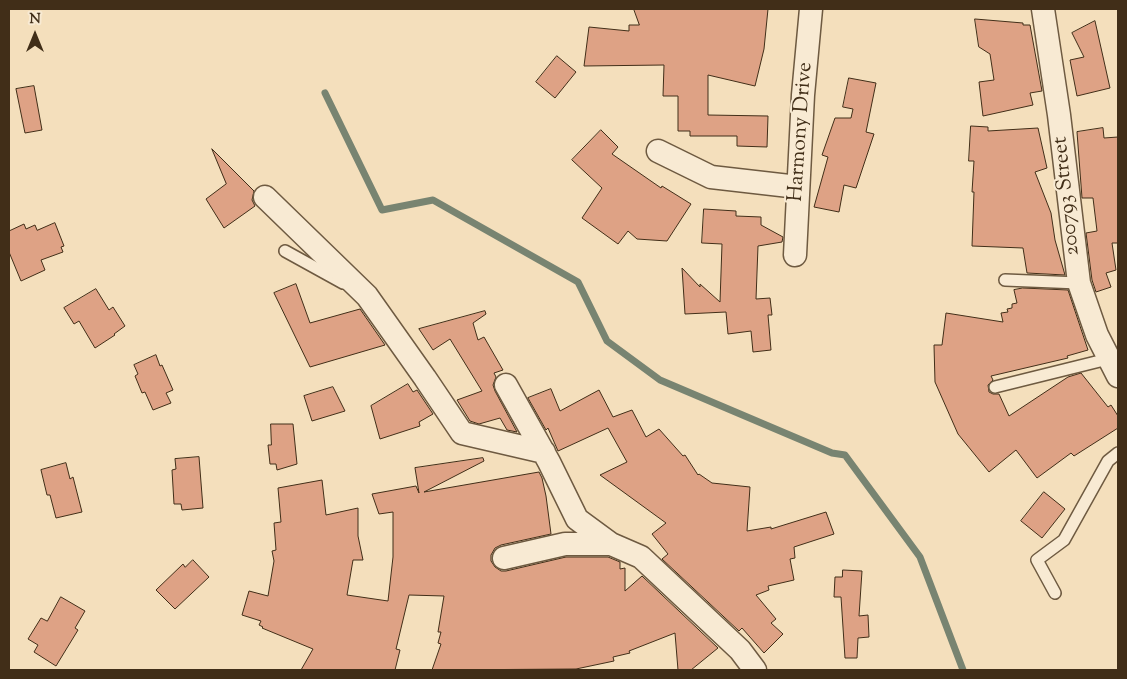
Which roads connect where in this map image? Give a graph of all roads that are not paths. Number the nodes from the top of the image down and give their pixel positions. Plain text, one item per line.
1 (811, 9) edge
2 (1043, 9) edge
3 (658, 151) dead end
4 (798, 187) junction
5 (265, 197) dead end
6 (285, 251) dead end
7 (795, 255) dead end
8 (1005, 280) dead end
9 (1078, 282) junction
10 (367, 296) junction
11 (1113, 367) edge
12 (506, 385) dead end
13 (995, 388) dead end
14 (544, 452) junction
15 (1118, 453) edge
16 (611, 544) junction
17 (504, 558) dead end
18 (1055, 593) dead end
19 (755, 670) edge

1 - 4 street, Harmony Drive
2 - 9 street, 200793 Street
3 - 4 street
4 - 7 street, Harmony Drive
5 - 10 street
6 - 10 lane
8 - 9 lane
9 - 11 street, 200793 Street
10 - 14 street
11 - 13 lane
12 - 14 street
14 - 16 street
15 - 18 lane
16 - 17 street
16 - 19 street

